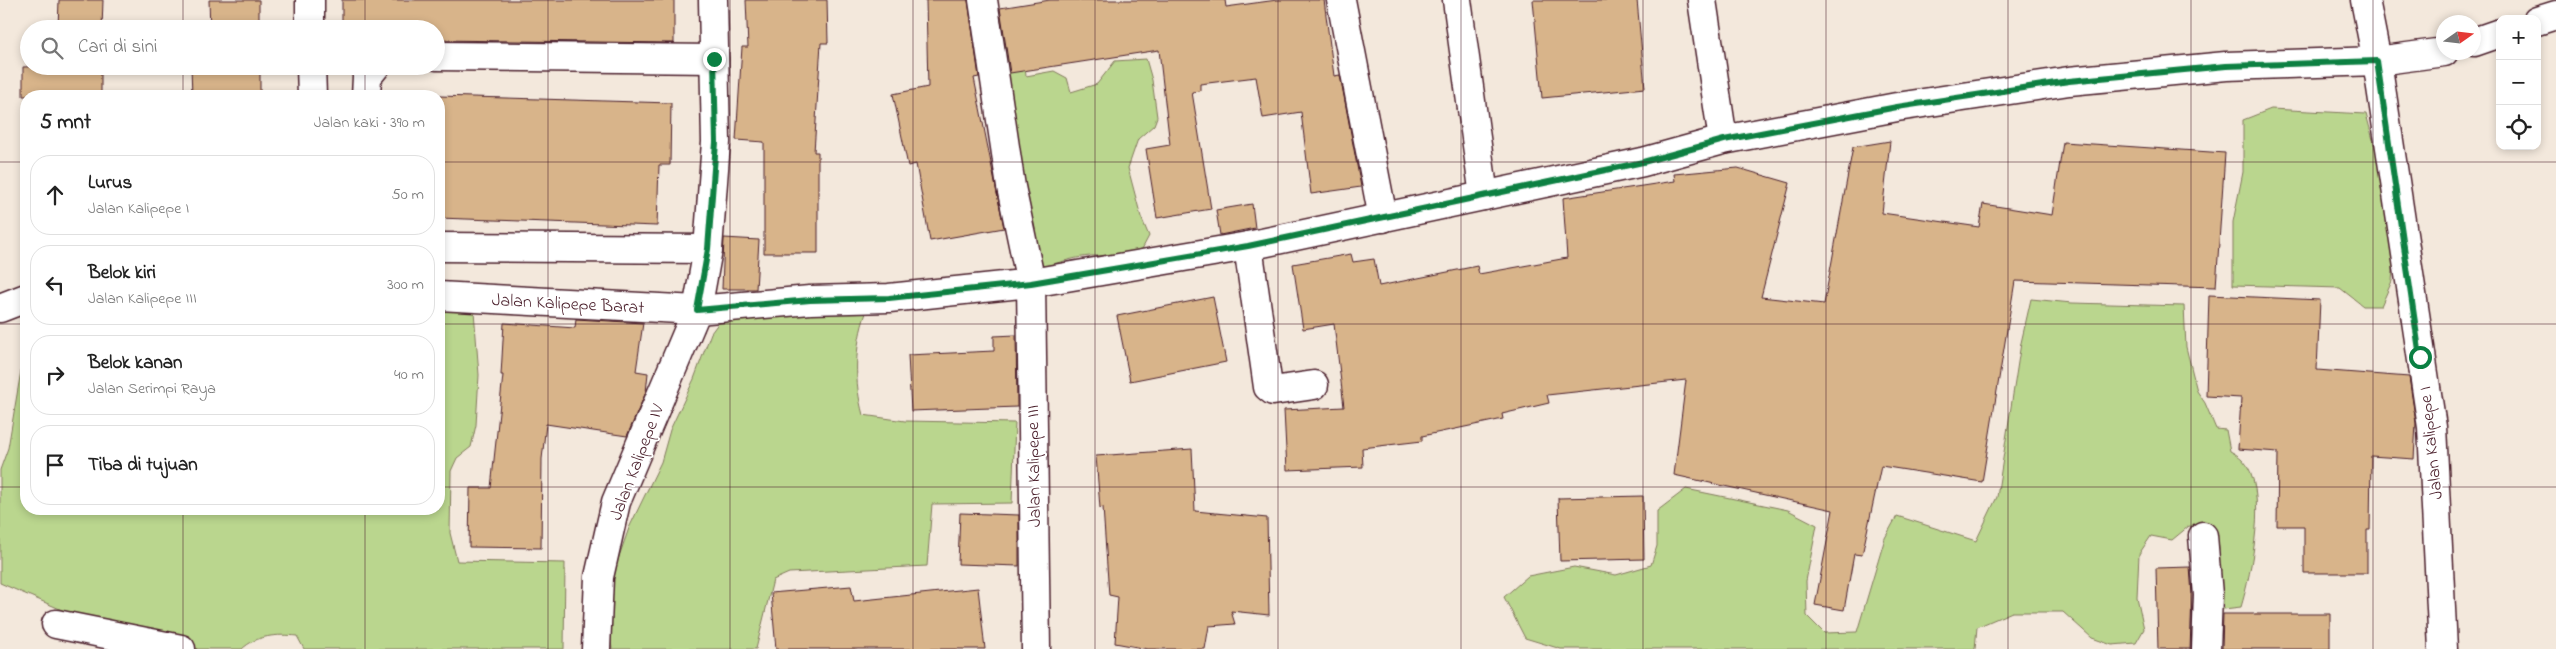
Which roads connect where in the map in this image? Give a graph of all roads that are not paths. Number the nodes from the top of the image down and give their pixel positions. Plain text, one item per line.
1 (310, 0) edge
2 (713, 0) edge
3 (983, 0) edge
4 (1341, 0) edge
5 (1457, 0) edge
6 (1702, 0) edge
7 (2365, 0) edge
8 (2556, 15) edge
9 (310, 20) edge
10 (2541, 20) edge
11 (2496, 34) edge
12 (2481, 40) edge
13 (2436, 53) edge
14 (445, 56) edge
15 (714, 59) junction
16 (2377, 61) junction
17 (311, 75) edge
18 (369, 75) edge
19 (312, 90) edge
20 (366, 90) edge
21 (1724, 140) junction
22 (1484, 196) junction
23 (1383, 218) junction
24 (1248, 246) junction
25 (445, 247) edge
26 (708, 249) junction
27 (1031, 283) junction
28 (445, 296) edge
29 (20, 300) edge
30 (0, 308) edge
31 (697, 310) junction
32 (1314, 385) dead end
33 (2203, 536) dead end
34 (56, 624) dead end
35 (181, 649) edge
36 (596, 649) edge
37 (1036, 649) edge
38 (2206, 649) edge
39 (2443, 649) edge

1 - 9 street
2 - 15 street, Jalan Kalipepe IV
3 - 27 street, Jalan Kalipepe III
4 - 23 street
5 - 22 street
6 - 21 street
7 - 16 street, Jalan Kalipepe I
8 - 10 street
11 - 12 street
13 - 16 street
14 - 15 street
15 - 26 street, Jalan Kalipepe IV
16 - 21 street
16 - 39 street, Jalan Kalipepe I
17 - 19 street
18 - 20 street
21 - 22 street
22 - 23 street
23 - 24 street
24 - 27 street
24 - 32 street
25 - 26 street
26 - 31 street, Jalan Kalipepe IV
27 - 31 street
27 - 37 street, Jalan Kalipepe III
28 - 31 street, Jalan Kalipepe Barat
29 - 30 street
31 - 36 street, Jalan Kalipepe IV
33 - 38 street
34 - 35 street

